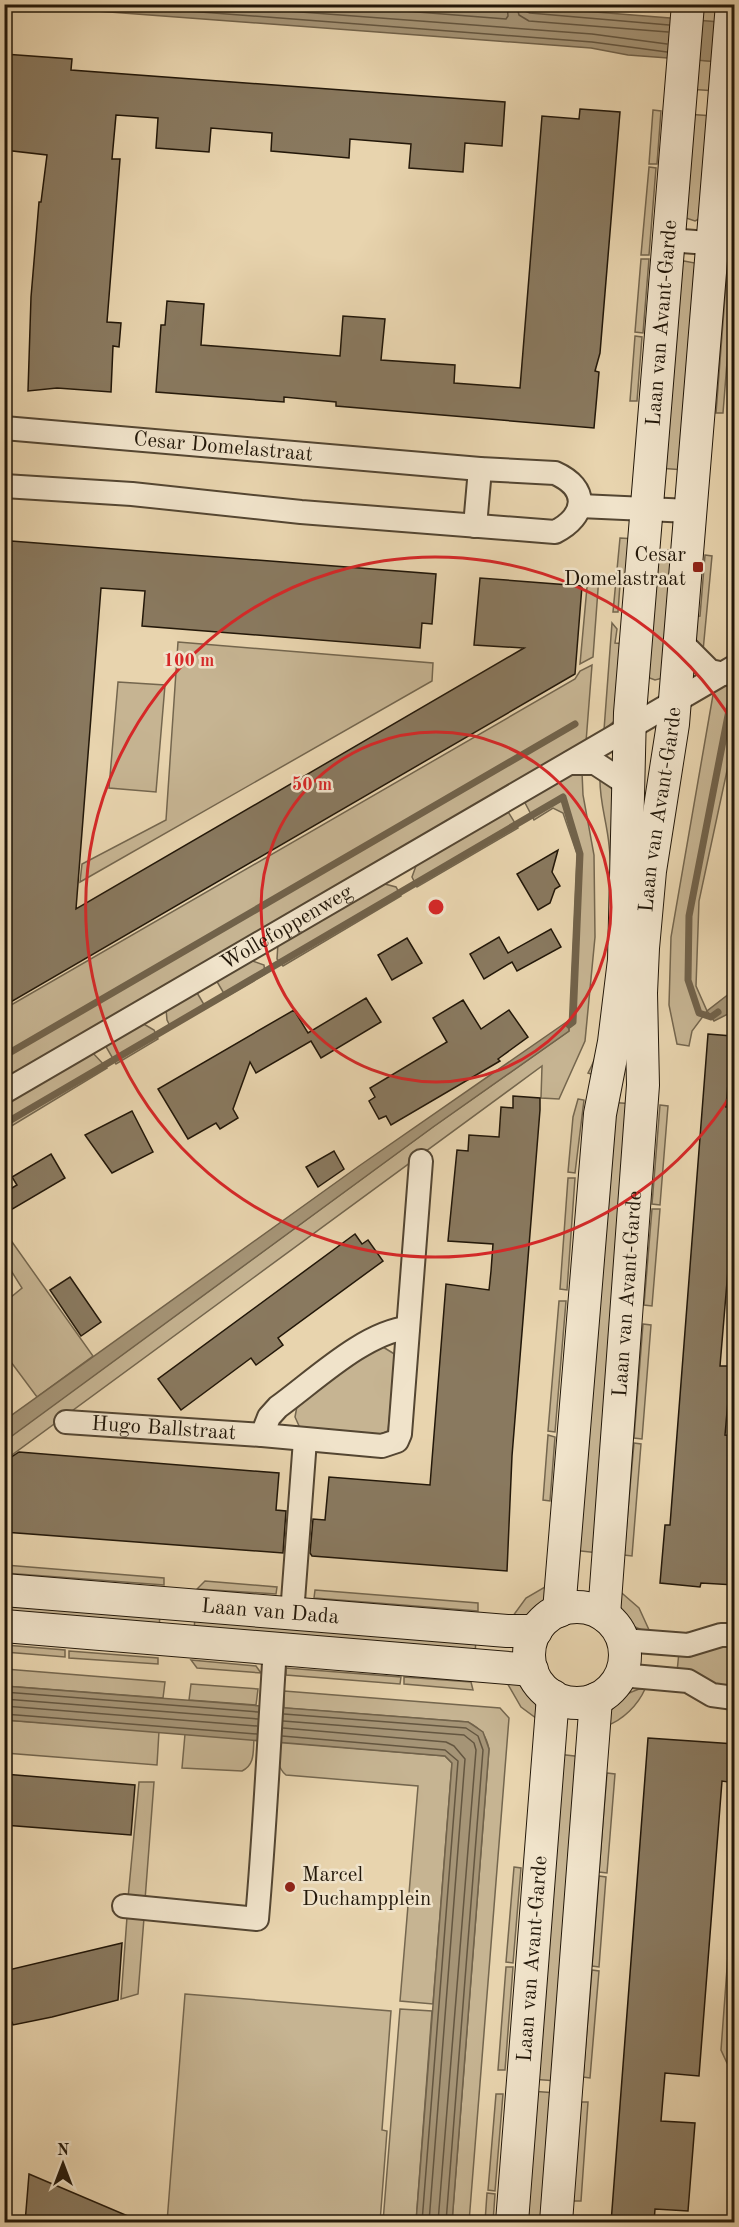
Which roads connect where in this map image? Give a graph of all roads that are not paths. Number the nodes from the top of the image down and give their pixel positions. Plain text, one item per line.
1 (688, 10) edge
2 (731, 12) edge
3 (669, 240) junction
4 (724, 244) edge
5 (4, 428) edge
6 (480, 469) junction
7 (4, 486) edge
8 (580, 506) junction
9 (647, 509) junction
10 (690, 511) junction
11 (476, 526) junction
12 (680, 641) junction
13 (729, 671) edge
14 (675, 702) junction
15 (629, 728) junction
16 (568, 763) junction
17 (627, 784) junction
18 (4, 1092) edge
19 (421, 1161) dead end
20 (408, 1328) junction
21 (66, 1422) dead end
22 (262, 1435) junction
23 (305, 1440) junction
24 (4, 1590) edge
25 (292, 1614) junction
26 (548, 1621) junction
27 (4, 1626) edge
28 (614, 1628) junction
29 (735, 1635) edge
30 (275, 1648) junction
31 (532, 1670) junction
32 (621, 1675) junction
33 (552, 1696) junction
34 (735, 1698) edge
35 (596, 1699) junction
36 (124, 1906) dead end
37 (512, 2223) edge
38 (555, 2223) edge

1 - 3 street, Laan van Avant-Garde
2 - 4 street, Laan van Avant-Garde
3 - 4 street
3 - 9 street, Laan van Avant-Garde
4 - 10 street, Laan van Avant-Garde
5 - 6 street, Cesar Domelastraat
6 - 8 street, Cesar Domelastraat
6 - 11 street
7 - 11 street
8 - 9 street
8 - 11 street
9 - 10 street
9 - 15 street, Laan van Avant-Garde
10 - 12 street, Laan van Avant-Garde
12 - 13 street, Wollefoppenweg
12 - 14 street, Laan van Avant-Garde
13 - 14 street, Wollefoppenweg
14 - 15 street, Wollefoppenweg
14 - 28 street, Laan van Avant-Garde
15 - 16 street, Wollefoppenweg
15 - 17 street, Laan van Avant-Garde
16 - 17 street
16 - 18 street, Wollefoppenweg
17 - 26 street, Laan van Avant-Garde
19 - 20 street, Hugo Ballstraat
20 - 22 street, Hugo Ballstraat
20 - 23 street, Hugo Ballstraat
21 - 22 street, Hugo Ballstraat
22 - 23 street, Hugo Ballstraat
23 - 25 street
24 - 25 street, Laan van Dada
25 - 26 street, Laan van Dada
26 - 28 street
26 - 31 street
27 - 30 street, Laan van Dada
28 - 29 street
28 - 32 street
30 - 31 street, Laan van Dada
30 - 36 street
31 - 33 street
32 - 34 street
32 - 35 street
33 - 35 street
33 - 37 street, Laan van Avant-Garde
35 - 38 street, Laan van Avant-Garde

